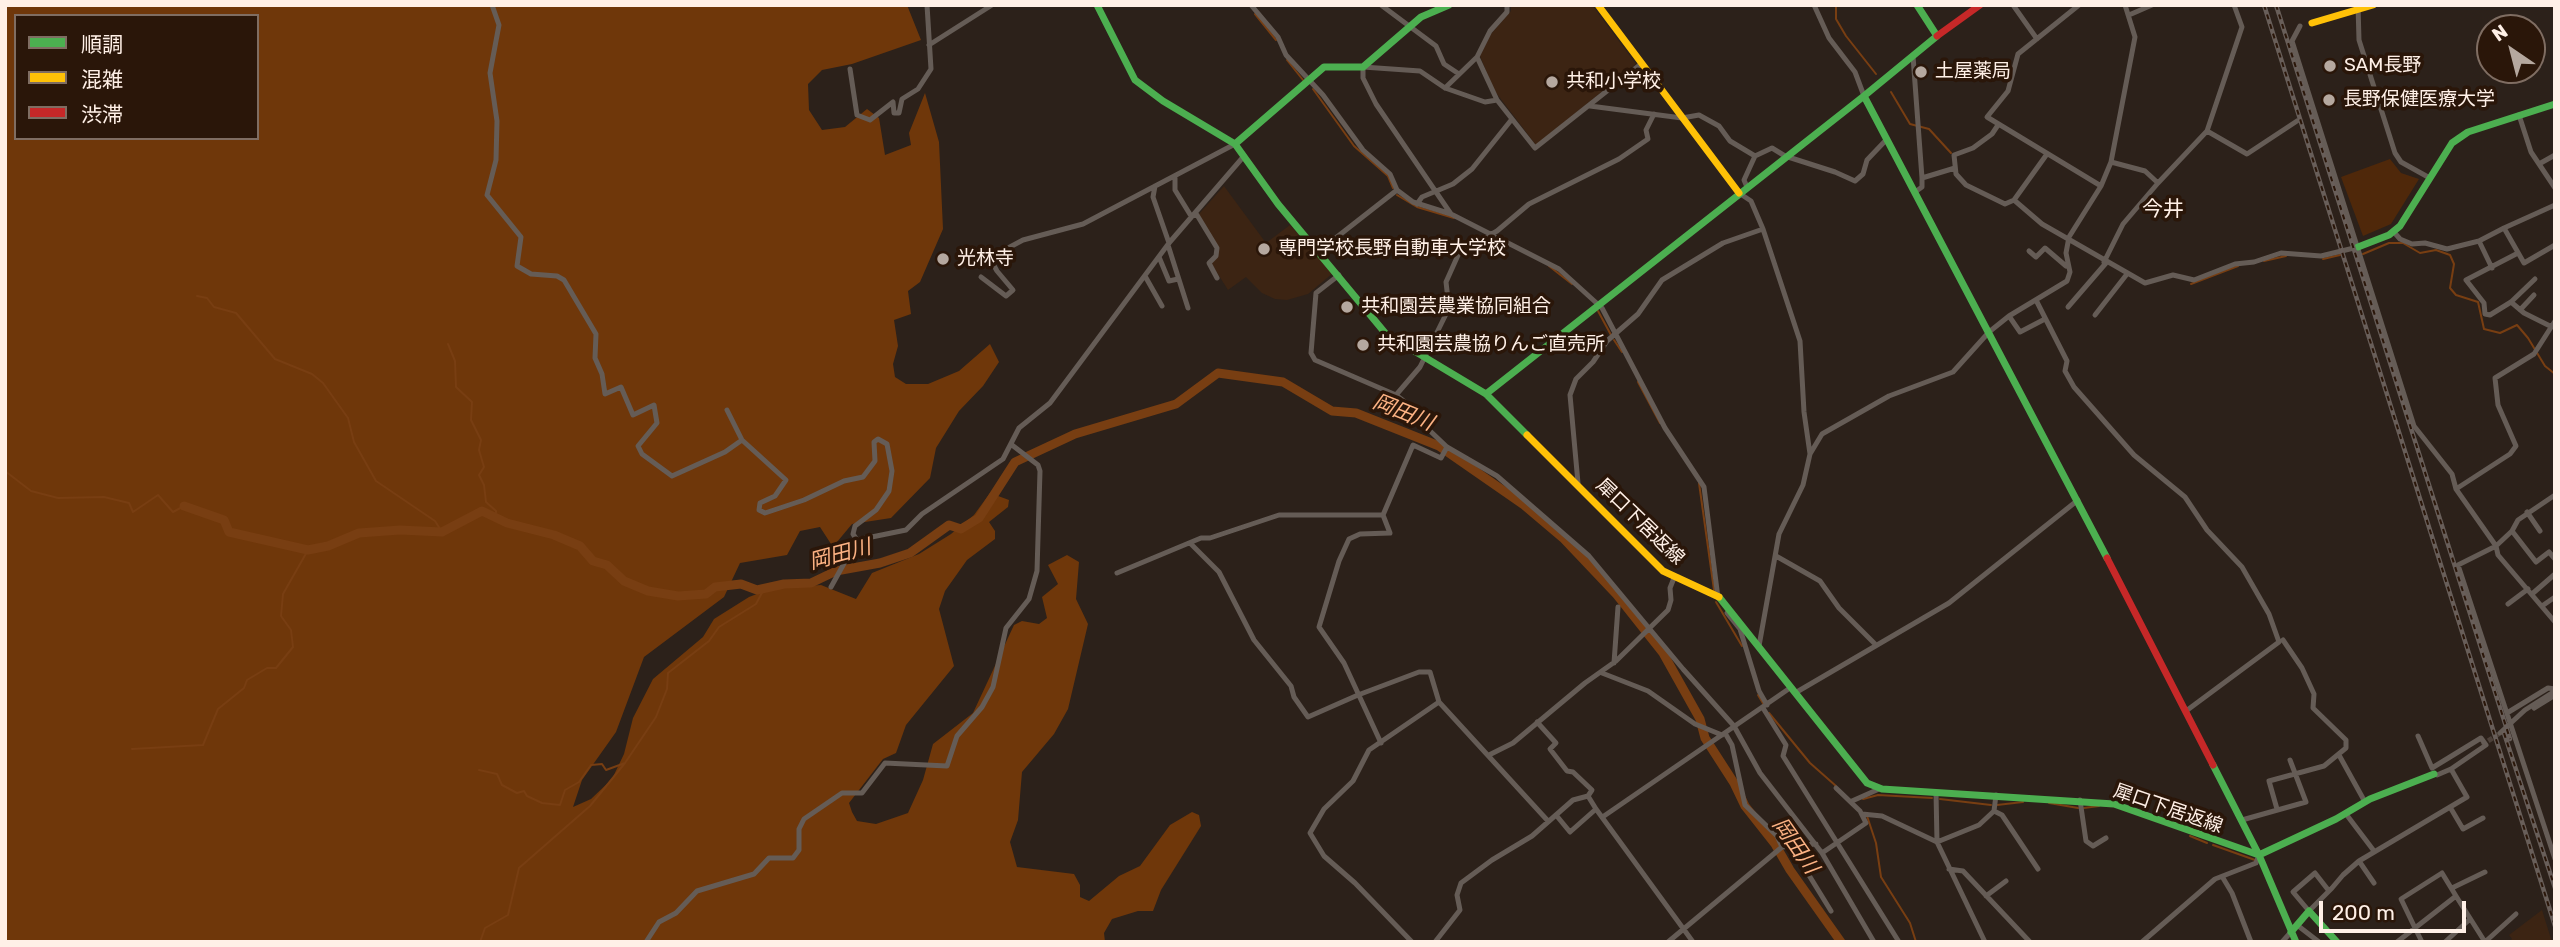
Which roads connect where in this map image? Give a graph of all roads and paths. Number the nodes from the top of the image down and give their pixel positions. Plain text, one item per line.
1 (492, 5) edge
2 (927, 5) edge
3 (992, 5) edge
4 (1097, 5) edge
5 (1251, 5) edge
6 (1381, 5) edge
7 (1449, 5) edge
8 (1507, 5) edge
9 (1598, 5) edge
10 (1814, 5) edge
11 (1917, 5) edge
12 (1980, 5) edge
13 (2013, 5) edge
14 (2079, 5) edge
15 (2125, 5) edge
16 (2152, 5) edge
17 (2373, 5) edge
18 (2236, 6) edge
19 (2141, 7) edge
20 (2358, 8) edge
21 (2129, 15) junction
22 (2312, 23) dead end
23 (2300, 26) dead end
24 (1409, 28) junction
25 (1937, 36) junction
26 (2037, 39) junction
27 (929, 45) junction
28 (1913, 56) junction
29 (1477, 57) junction
30 (1642, 64) junction
31 (1363, 67) junction
32 (850, 69) dead end
33 (1459, 74) junction
34 (1307, 80) junction
35 (1445, 88) junction
36 (1864, 96) junction
37 (1497, 100) junction
38 (2555, 104) edge
39 (1590, 106) junction
40 (1654, 114) junction
41 (2519, 116) junction
42 (1512, 118) junction
43 (1682, 118) junction
44 (2297, 121) dead end
45 (1998, 125) junction
46 (2207, 131) junction
47 (1887, 139) junction
48 (1235, 144) junction
49 (2047, 154) junction
50 (2555, 155) edge
51 (1244, 156) junction
52 (1755, 156) junction
53 (1785, 156) junction
54 (2111, 162) junction
55 (2539, 164) junction
56 (1955, 168) junction
57 (1175, 176) junction
58 (2428, 177) junction
59 (1922, 178) junction
60 (2158, 183) junction
61 (1155, 186) junction
62 (2101, 186) junction
63 (1747, 187) junction
64 (2555, 188) edge
65 (1397, 190) junction
66 (1436, 192) junction
67 (1740, 192) junction
68 (1915, 192) junction
69 (2014, 200) junction
70 (1417, 204) junction
71 (2555, 205) edge
72 (1451, 214) junction
73 (1191, 216) junction
74 (2504, 228) junction
75 (1763, 229) junction
76 (1492, 232) junction
77 (2393, 232) junction
78 (2069, 237) junction
79 (2479, 241) junction
80 (1169, 244) junction
81 (2555, 245) edge
82 (2358, 247) junction
83 (1319, 251) junction
84 (2029, 251) dead end
85 (2518, 253) junction
86 (1159, 257) junction
87 (2105, 262) junction
88 (2066, 267) junction
89 (2492, 268) junction
90 (2127, 274) junction
91 (1339, 275) junction
92 (1145, 276) junction
93 (981, 277) dead end
94 (1217, 278) dead end
95 (1178, 279) junction
96 (2535, 279) dead end
97 (2534, 295) dead end
98 (2037, 302) junction
99 (2511, 302) junction
100 (1599, 305) junction
101 (1162, 306) dead end
102 (2068, 307) dead end
103 (1188, 308) dead end
104 (2520, 310) junction
105 (2095, 315) dead end
106 (2008, 316) junction
107 (2045, 319) junction
108 (2554, 325) edge
109 (1989, 332) junction
110 (1613, 337) junction
111 (1426, 357) junction
112 (1486, 394) junction
113 (1396, 395) junction
114 (727, 410) dead end
115 (742, 440) junction
116 (1012, 444) junction
117 (1447, 447) junction
118 (1810, 454) junction
119 (1578, 483) junction
120 (2455, 489) junction
121 (2554, 498) edge
122 (2078, 500) junction
123 (2527, 512) junction
124 (1383, 515) junction
125 (2512, 531) junction
126 (2540, 531) dead end
127 (857, 540) junction
128 (1190, 543) junction
129 (2497, 545) junction
130 (1776, 556) junction
131 (2555, 559) edge
132 (1116, 573) dead end
133 (2555, 574) edge
134 (1674, 578) junction
135 (831, 587) dead end
136 (2530, 592) junction
137 (1717, 596) junction
138 (2555, 597) edge
139 (2508, 604) dead end
140 (2542, 606) junction
141 (1618, 607) dead end
142 (2555, 622) edge
143 (1649, 628) junction
144 (2283, 640) dead end
145 (1875, 644) junction
146 (1759, 646) junction
147 (1614, 663) junction
148 (1602, 673) junction
149 (1793, 691) junction
150 (2555, 692) edge
151 (1358, 695) junction
152 (1439, 702) junction
153 (1765, 706) junction
154 (2186, 712) junction
155 (1537, 722) junction
156 (2510, 722) junction
157 (1734, 726) junction
158 (2500, 733) tunnel mouth
159 (1723, 734) junction
160 (2418, 736) dead end
161 (1381, 743) junction
162 (2482, 745) tunnel mouth
163 (1489, 755) junction
164 (2339, 755) junction
165 (2290, 760) dead end
166 (2451, 769) junction
167 (2433, 771) junction
168 (2295, 774) junction
169 (1836, 788) dead end
170 (1880, 789) junction
171 (1936, 792) junction
172 (1996, 795) junction
173 (1588, 796) junction
174 (1854, 800) junction
175 (2080, 800) junction
176 (2365, 802) junction
177 (2450, 807) junction
178 (1596, 809) junction
179 (2277, 809) junction
180 (1994, 811) junction
181 (1865, 814) junction
182 (2346, 814) junction
183 (1556, 815) junction
184 (1604, 816) junction
185 (2483, 818) dead end
186 (2242, 820) junction
187 (1548, 821) junction
188 (1777, 836) junction
189 (2106, 838) dead end
190 (1937, 842) junction
191 (1839, 843) junction
192 (1816, 844) junction
193 (1791, 846) junction
194 (1782, 847) junction
195 (2374, 851) junction
196 (1822, 853) junction
197 (2259, 855) junction
198 (2554, 856) edge
199 (2359, 861) junction
200 (1949, 869) junction
201 (2038, 869) dead end
202 (2485, 872) dead end
203 (2223, 878) junction
204 (2006, 881) dead end
205 (2374, 883) dead end
206 (2452, 888) junction
207 (2329, 891) junction
208 (1986, 896) junction
209 (2456, 896) junction
210 (1831, 911) dead end
211 (2309, 911) junction
212 (2516, 914) dead end
213 (2469, 920) junction
214 (2294, 928) junction
215 (2415, 928) junction
216 (1684, 930) junction
217 (646, 942) edge
218 (1412, 942) edge
219 (1436, 942) edge
220 (1668, 942) edge
221 (1693, 942) edge
222 (1874, 942) edge
223 (1899, 942) edge
224 (1985, 942) edge
225 (2030, 942) edge
226 (2142, 942) edge
227 (2251, 942) edge
228 (2282, 942) edge
229 (2295, 942) edge
230 (2319, 942) edge
231 (2336, 942) edge
232 (2397, 942) edge
233 (2422, 942) edge
234 (2445, 942) edge
235 (2485, 942) edge

1 - 115 street
2 - 27 street
3 - 27 street
4 - 48 street, 犀口下居返線
5 - 34 street
6 - 24 street
7 - 24 street
8 - 29 street
9 - 30 street
10 - 36 street
11 - 25 street
12 - 25 street
13 - 26 street
14 - 26 street
15 - 21 street
16 - 19 street
17 - 20 street
18 - 46 street
19 - 21 street
20 - 22 street
20 - 58 street
21 - 54 street
23 - 82 street
24 - 31 street
24 - 33 street
25 - 28 street
26 - 45 street
27 - 32 street
28 - 36 street
28 - 59 street
29 - 33 street
29 - 37 street
30 - 39 street
30 - 43 street
31 - 34 street
31 - 35 street
31 - 66 street
33 - 35 street
34 - 48 street
34 - 65 street
35 - 37 street
36 - 47 street
36 - 53 street
37 - 42 street
38 - 41 street
39 - 40 street
39 - 42 street
40 - 43 street
40 - 76 street
41 - 55 street
41 - 58 street
42 - 66 street
43 - 52 street
43 - 67 street
44 - 46 street
45 - 49 street
45 - 56 street
46 - 60 street
47 - 53 street
47 - 68 street
48 - 51 street, 犀口下居返線
48 - 57 street
49 - 62 street
49 - 69 street
50 - 55 street
51 - 73 street
51 - 83 street, 犀口下居返線
52 - 53 street
52 - 63 street
53 - 63 street
54 - 60 street
54 - 62 street
55 - 64 street
56 - 59 street
56 - 69 street
57 - 61 street
57 - 73 street
58 - 77 street
59 - 68 street
60 - 87 street
61 - 80 street
61 - 93 street
62 - 78 street
63 - 67 street
65 - 70 street
65 - 83 street
66 - 70 street
66 - 72 street
67 - 75 street
67 - 100 street
68 - 109 street
69 - 78 street
70 - 72 street
71 - 74 street
72 - 76 street
73 - 80 street
73 - 94 street
74 - 79 street
74 - 85 street
75 - 110 street
75 - 118 street
76 - 100 street
76 - 111 street
77 - 79 street
77 - 82 street
78 - 87 street
78 - 88 street
79 - 89 street
80 - 86 street
80 - 95 street
81 - 85 street
82 - 90 street
82 - 120 street
83 - 91 street, 犀口下居返線
84 - 88 street
85 - 89 street
86 - 92 street
86 - 95 street
87 - 90 street
87 - 102 street
88 - 98 street
89 - 99 street
90 - 105 street
91 - 111 street, 犀口下居返線
91 - 113 street
92 - 101 street
92 - 116 street
95 - 103 street
96 - 99 street
97 - 104 street
98 - 106 street
98 - 107 street
99 - 104 street
100 - 110 street
100 - 112 street
104 - 108 street
106 - 107 street
106 - 109 street
107 - 154 street
108 - 120 street
109 - 118 street
109 - 122 street
110 - 119 street
110 - 137 street
111 - 112 street, 犀口下居返線
111 - 113 street
112 - 119 street, 犀口下居返線
113 - 117 street
114 - 115 street
115 - 127 street
116 - 127 street
116 - 217 street
117 - 124 street
117 - 143 street
118 - 130 street
119 - 134 street, 犀口下居返線
120 - 129 street
121 - 123 street
122 - 145 street
122 - 154 street
123 - 125 street
123 - 126 street
124 - 128 street
124 - 151 street
125 - 129 street
125 - 131 street
127 - 135 street
128 - 132 street
128 - 151 street
129 - 136 street
129 - 156 street
130 - 145 street
130 - 146 street
133 - 136 street
134 - 137 street, 犀口下居返線
134 - 143 street
136 - 139 street
136 - 140 street
137 - 146 street, 犀口下居返線
137 - 153 street
138 - 140 street
140 - 142 street
141 - 147 street
143 - 147 street
143 - 157 street
144 - 164 street
145 - 149 street
146 - 149 street, 犀口下居返線
147 - 148 street
148 - 155 street
148 - 159 street
149 - 153 street
149 - 170 street, 犀口下居返線
150 - 156 street
150 - 156 street
150 - 158 street
151 - 152 street
151 - 161 street
152 - 161 street
152 - 163 street
153 - 157 street
153 - 191 street
154 - 186 street
155 - 163 street
155 - 173 street
156 - 198 street
157 - 159 street
157 - 192 street
159 - 184 street
159 - 188 street
160 - 167 street
161 - 218 street
162 - 167 street
163 - 187 street
164 - 168 street
164 - 176 street
165 - 168 street
166 - 167 street
166 - 167 street
166 - 177 street
167 - 176 street
168 - 179 street
168 - 179 street
169 - 174 street
170 - 171 street, 犀口下居返線
170 - 174 street
171 - 172 street, 犀口下居返線
171 - 190 street
172 - 175 street, 犀口下居返線
172 - 180 street
173 - 178 street
173 - 183 street
174 - 181 street
175 - 189 street
175 - 197 street, 犀口下居返線
176 - 182 street
177 - 185 street
177 - 195 street
178 - 183 street
178 - 184 street
179 - 186 street
180 - 190 street
180 - 201 street
181 - 190 street
181 - 191 street
182 - 195 street
182 - 197 street
183 - 187 street
184 - 216 street
186 - 197 street
187 - 219 street
188 - 193 street
188 - 194 street
190 - 200 street
191 - 196 street
191 - 223 street
192 - 193 street
192 - 196 street
193 - 194 street
193 - 210 street
194 - 216 street
195 - 199 street
196 - 222 street
197 - 203 street
197 - 214 street
199 - 205 street
199 - 207 street
200 - 208 street
200 - 224 street
202 - 206 street
203 - 226 street
203 - 227 street
204 - 208 street
206 - 209 street
206 - 215 street
207 - 211 street
207 - 211 street
208 - 225 street
209 - 213 street
209 - 215 street
211 - 214 street
211 - 231 street
212 - 235 street
213 - 234 street
213 - 235 street
214 - 228 street
214 - 229 street
214 - 230 street
215 - 232 street
215 - 233 street
216 - 220 street
216 - 221 street

